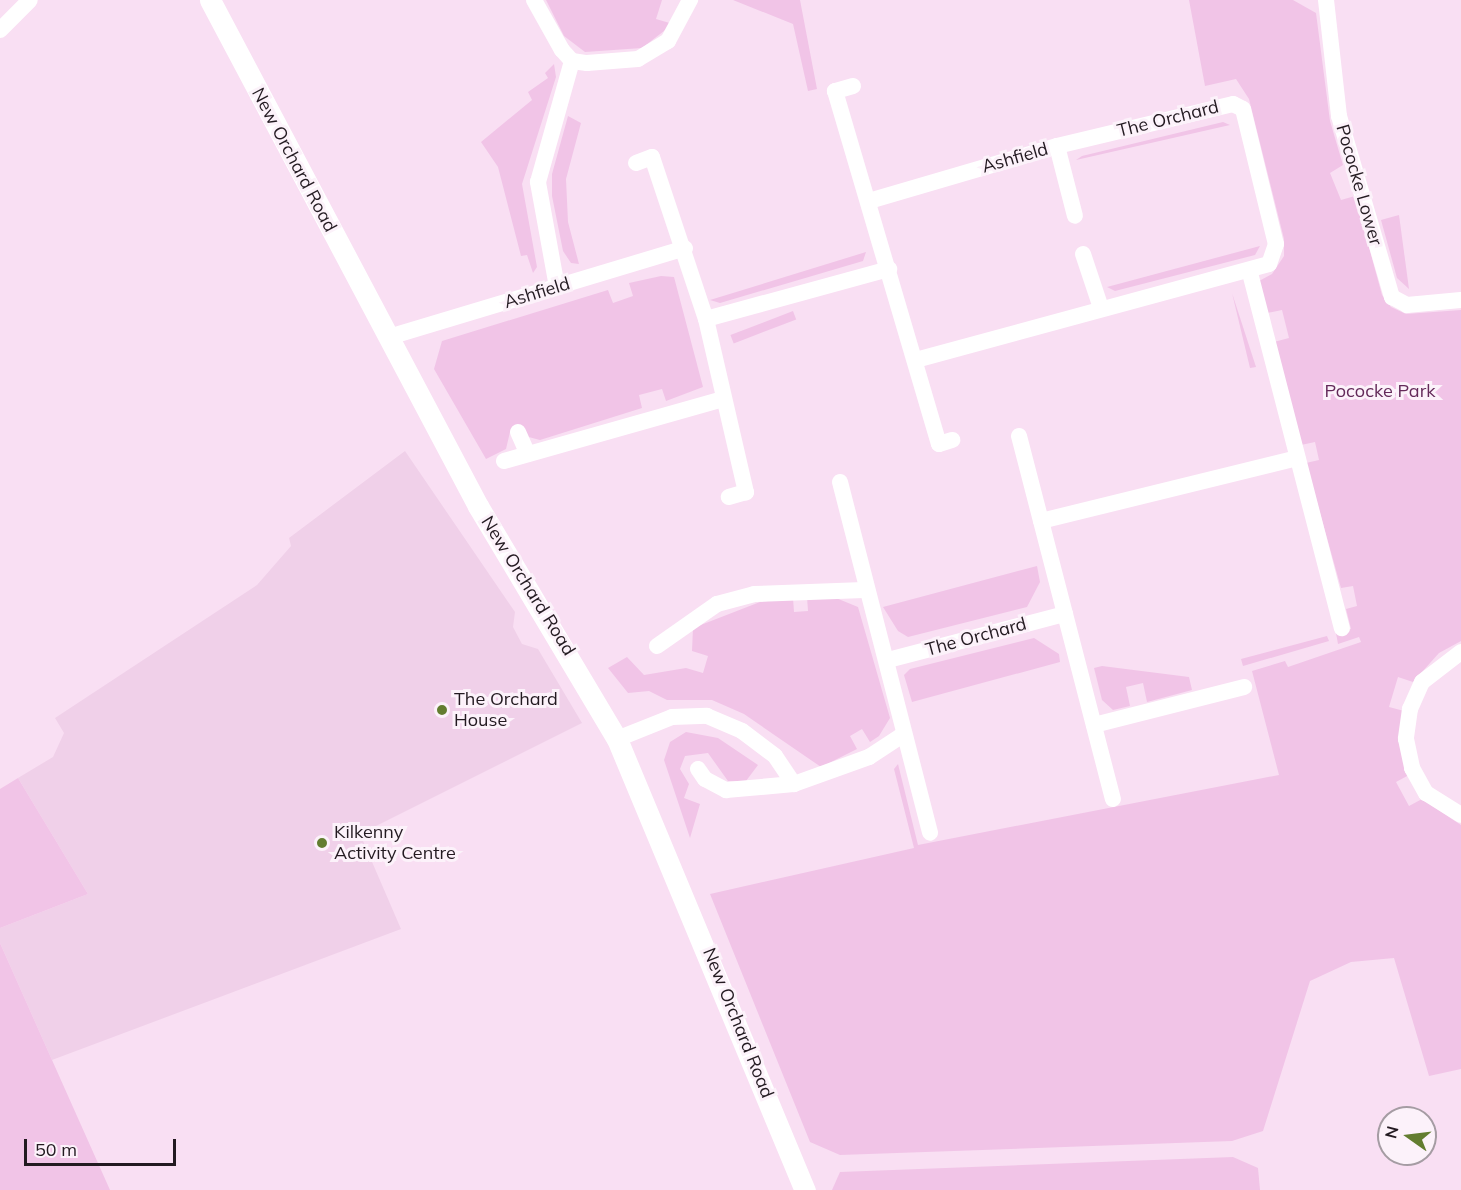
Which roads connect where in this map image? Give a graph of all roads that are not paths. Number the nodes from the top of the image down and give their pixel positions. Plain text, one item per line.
1 (30, 0) edge
2 (210, 0) edge
3 (534, 0) edge
4 (690, 0) edge
5 (1326, 0) edge
6 (0, 30) edge
7 (572, 61) junction
8 (853, 86) dead end
9 (1057, 146) junction
10 (636, 163) dead end
11 (869, 201) junction
12 (1075, 216) dead end
13 (685, 248) junction
14 (1083, 254) dead end
15 (889, 268) junction
16 (1250, 273) junction
17 (557, 287) junction
18 (1461, 300) edge
19 (1101, 308) junction
20 (706, 319) junction
21 (389, 337) junction
22 (915, 360) junction
23 (720, 400) junction
24 (518, 432) dead end
25 (1019, 436) dead end
26 (952, 440) dead end
27 (528, 454) junction
28 (1297, 458) junction
29 (504, 461) dead end
30 (840, 482) dead end
31 (729, 497) dead end
32 (1041, 521) junction
33 (864, 590) junction
34 (1065, 614) junction
35 (1342, 628) dead end
36 (657, 646) dead end
37 (1461, 652) edge
38 (888, 660) junction
39 (1244, 687) dead end
40 (1094, 725) junction
41 (904, 734) junction
42 (617, 739) junction
43 (698, 769) dead end
44 (794, 784) junction
45 (1113, 799) dead end
46 (1461, 815) edge
47 (930, 833) dead end
48 (805, 1190) edge

1 - 6 street
2 - 21 street, New Orchard Road
3 - 7 street
4 - 7 street
5 - 18 street, Pococke Lower
7 - 17 street
8 - 11 street
9 - 11 street, Ashfield
9 - 12 street, Ashfield
9 - 16 street, The Orchard
10 - 13 street
11 - 15 street
13 - 17 street, Ashfield
13 - 20 street
14 - 19 street
15 - 20 street
15 - 22 street
16 - 19 street, The Orchard
16 - 28 street
17 - 21 street, Ashfield
19 - 22 street
20 - 23 street
21 - 42 street, New Orchard Road
22 - 26 street
23 - 27 street
23 - 31 street
24 - 27 street
25 - 32 street
27 - 29 street
28 - 32 street
28 - 35 street
30 - 33 street
32 - 34 street
33 - 36 street
33 - 38 street
34 - 38 street, The Orchard
34 - 40 street
37 - 46 street
38 - 41 street
39 - 40 street
40 - 45 street
41 - 44 street
41 - 47 street
42 - 44 street
42 - 48 street, New Orchard Road
43 - 44 street

